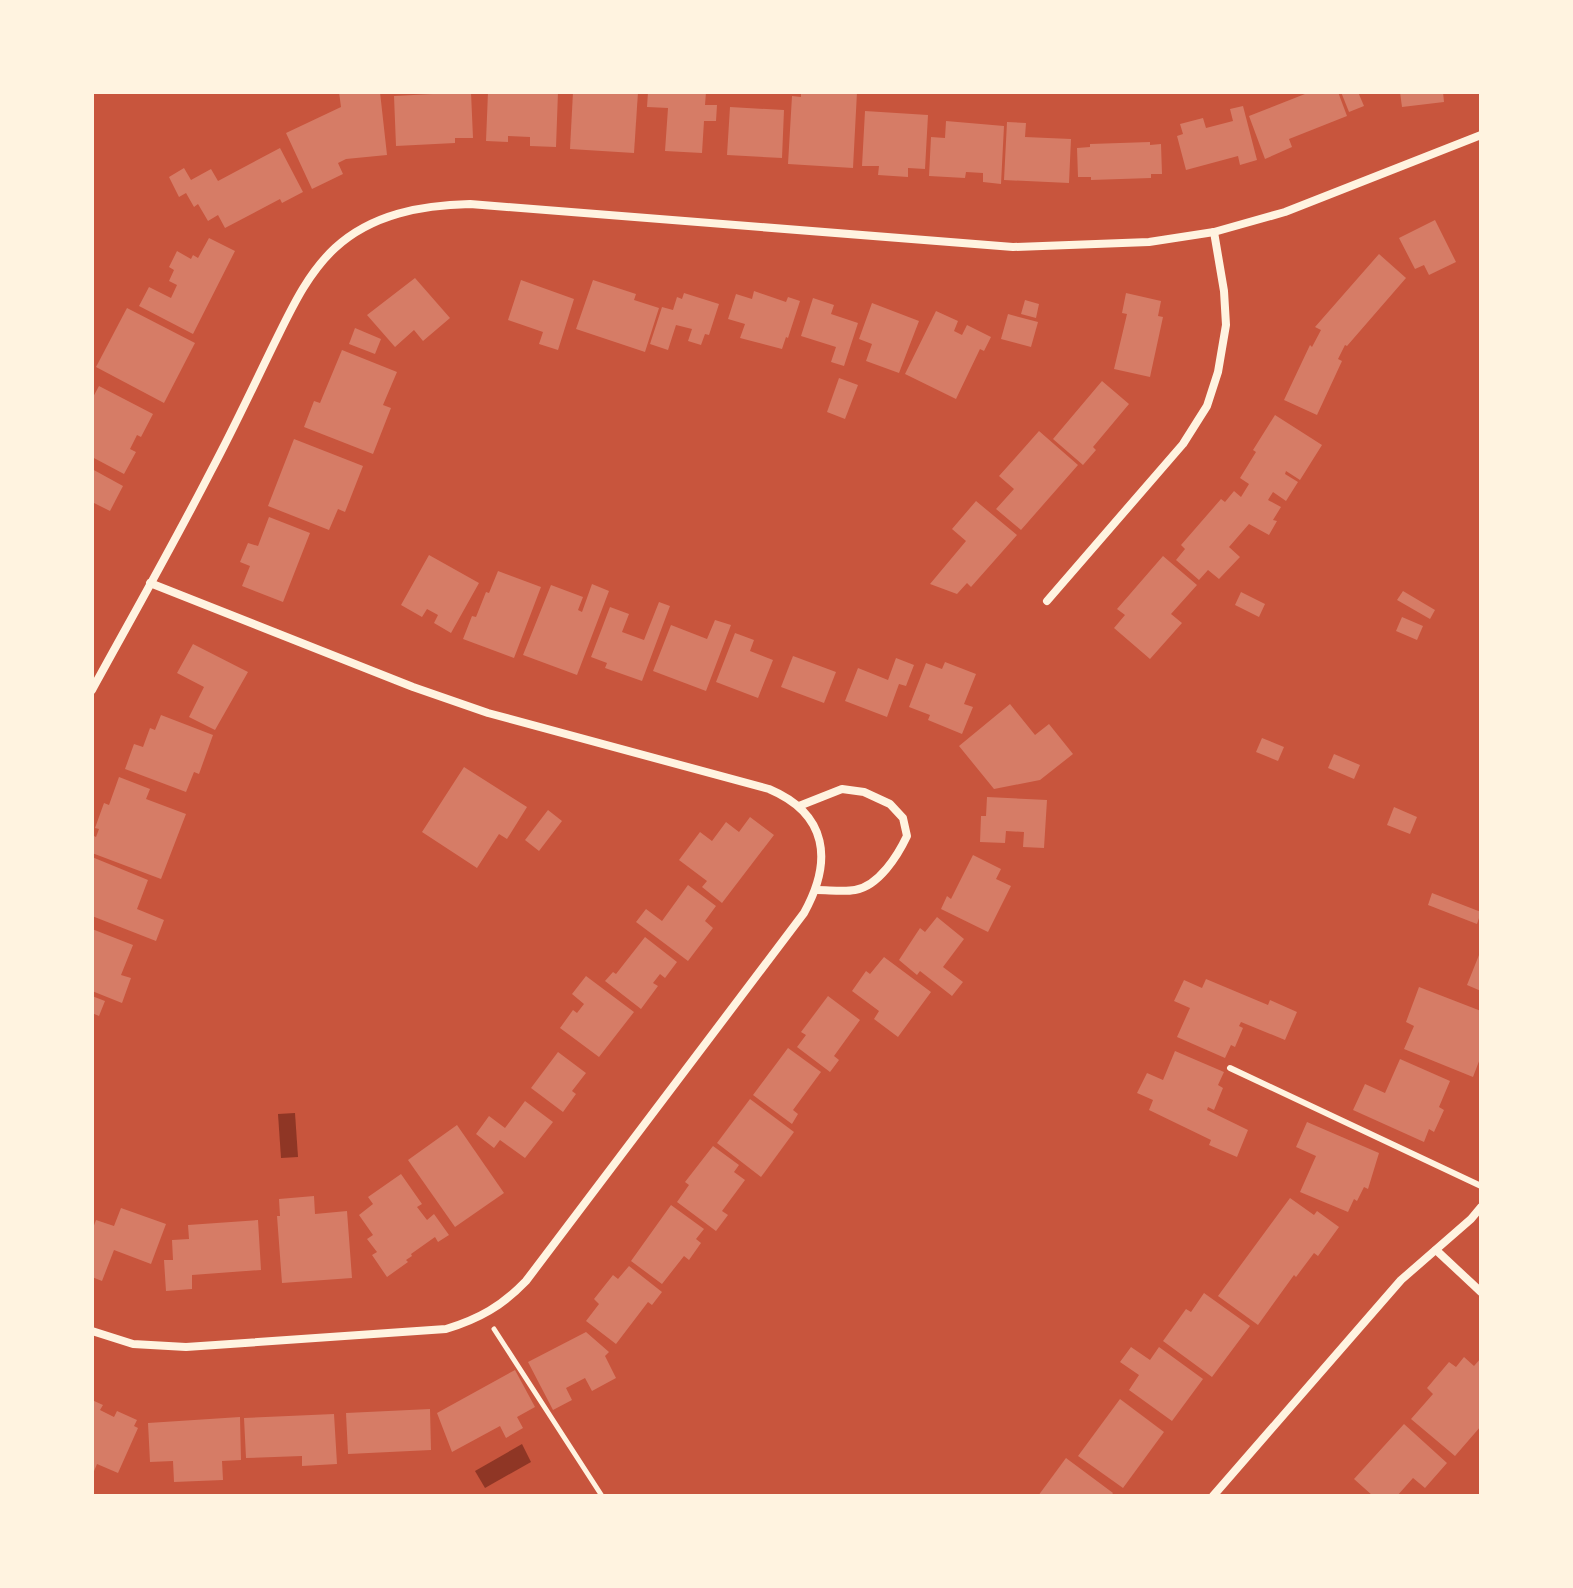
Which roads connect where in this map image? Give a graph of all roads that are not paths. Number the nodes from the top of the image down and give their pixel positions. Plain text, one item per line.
1 (1481, 135) edge
2 (1214, 232) junction
3 (150, 583) junction
4 (1047, 601) dead end
5 (92, 690) edge
6 (799, 806) junction
7 (817, 890) junction
8 (1230, 1068) dead end
9 (1481, 1186) edge
10 (1481, 1207) edge
11 (1436, 1250) junction
12 (1481, 1292) edge
13 (92, 1331) edge
14 (1213, 1496) edge

1 - 2 street
2 - 3 street
2 - 4 street
3 - 5 street
3 - 6 street
6 - 7 street
6 - 7 street
7 - 13 street
8 - 9 lane
10 - 11 street
11 - 12 street
11 - 14 street

